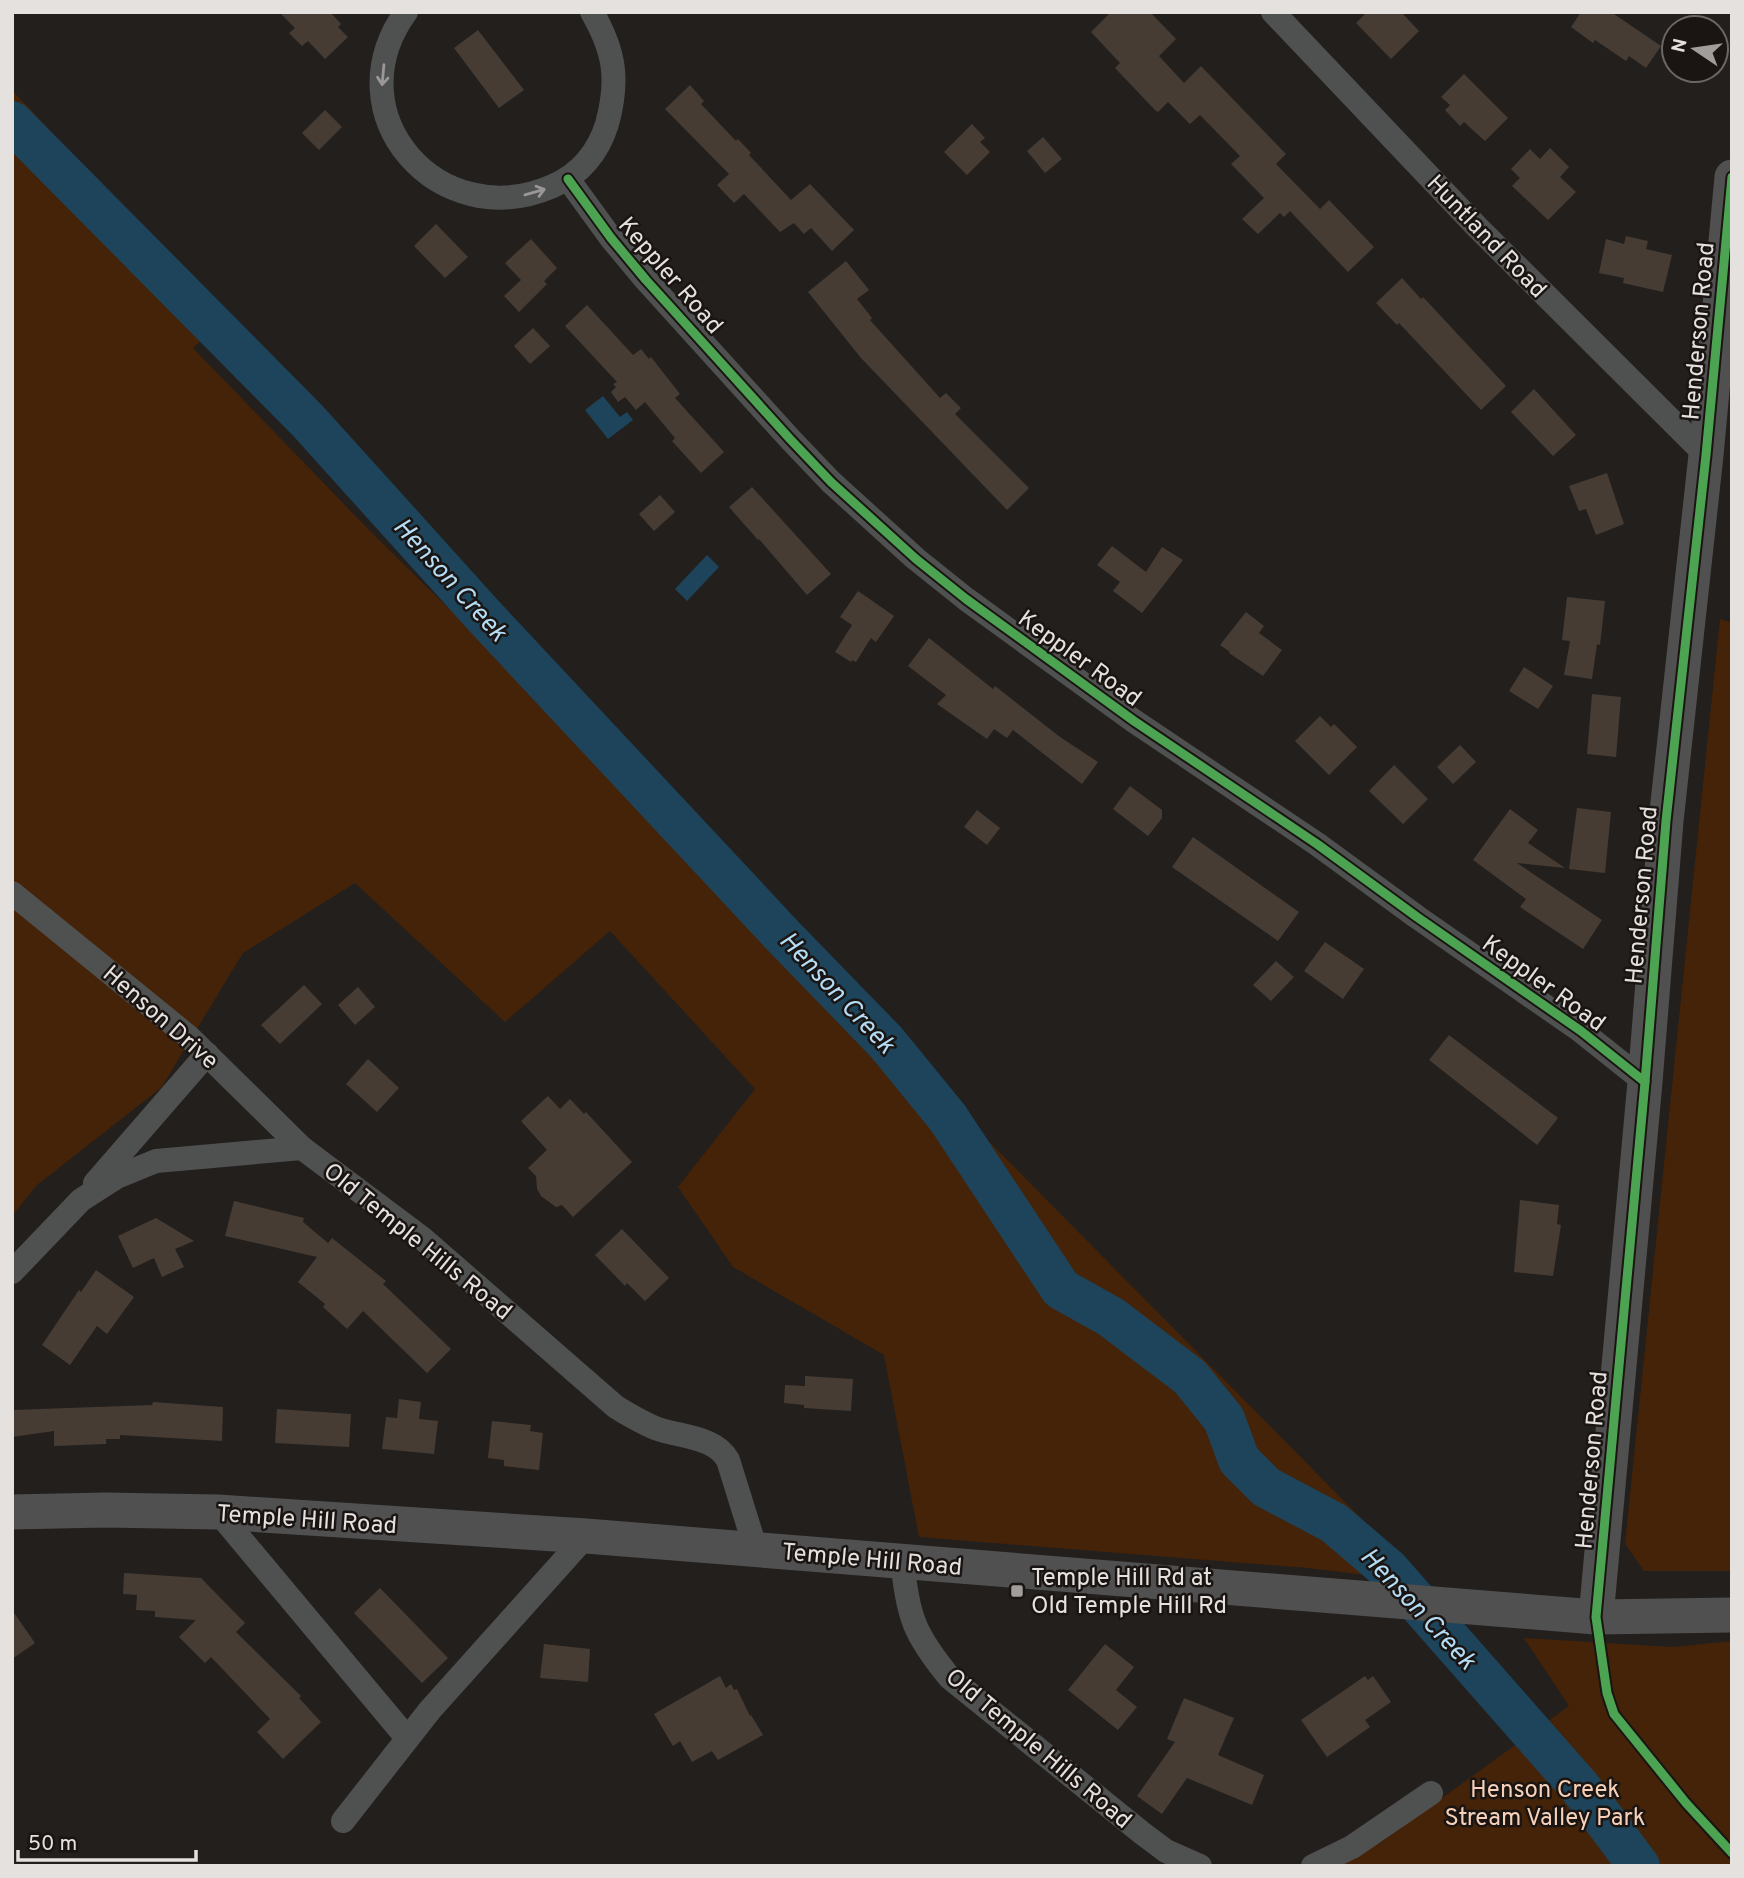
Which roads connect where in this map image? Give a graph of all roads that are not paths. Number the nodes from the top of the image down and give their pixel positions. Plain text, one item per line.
1 (406, 12) edge
2 (592, 12) edge
3 (1273, 12) edge
4 (1732, 177) edge
5 (568, 179) junction
6 (1706, 455) junction
7 (12, 893) edge
8 (207, 1054) junction
9 (1645, 1082) junction
10 (302, 1148) junction
11 (81, 1200) junction
12 (12, 1272) edge
13 (12, 1512) edge
14 (218, 1512) junction
15 (586, 1536) junction
16 (756, 1550) junction
17 (902, 1562) junction
18 (1732, 1615) edge
19 (1596, 1617) junction
20 (407, 1738) junction
21 (1431, 1793) dead end
22 (342, 1821) dead end
23 (1200, 1866) edge
24 (1313, 1866) edge

1 -> 5 street
2 - 5 street
3 - 6 street, Huntland Road
4 - 6 main road, Henderson Road
5 - 9 street, Keppler Road
6 - 9 main road, Henderson Road
7 - 8 street, Henson Drive
8 - 10 street, Henson Drive
8 - 11 street
9 - 19 main road, Henderson Road
10 - 11 street, Old Temple Hills Road
10 - 16 street, Old Temple Hills Road
11 - 12 street, Old Temple Hills Road
13 - 14 main road, Temple Hill Road
14 - 15 main road, Temple Hill Road
14 - 20 street
15 - 16 main road, Temple Hill Road
15 - 20 street
16 - 17 main road, Temple Hill Road
17 - 19 main road, Temple Hill Road
17 - 23 street, Old Temple Hills Road
18 - 19 main road, Temple Hill Road
20 - 22 street
21 - 24 street

